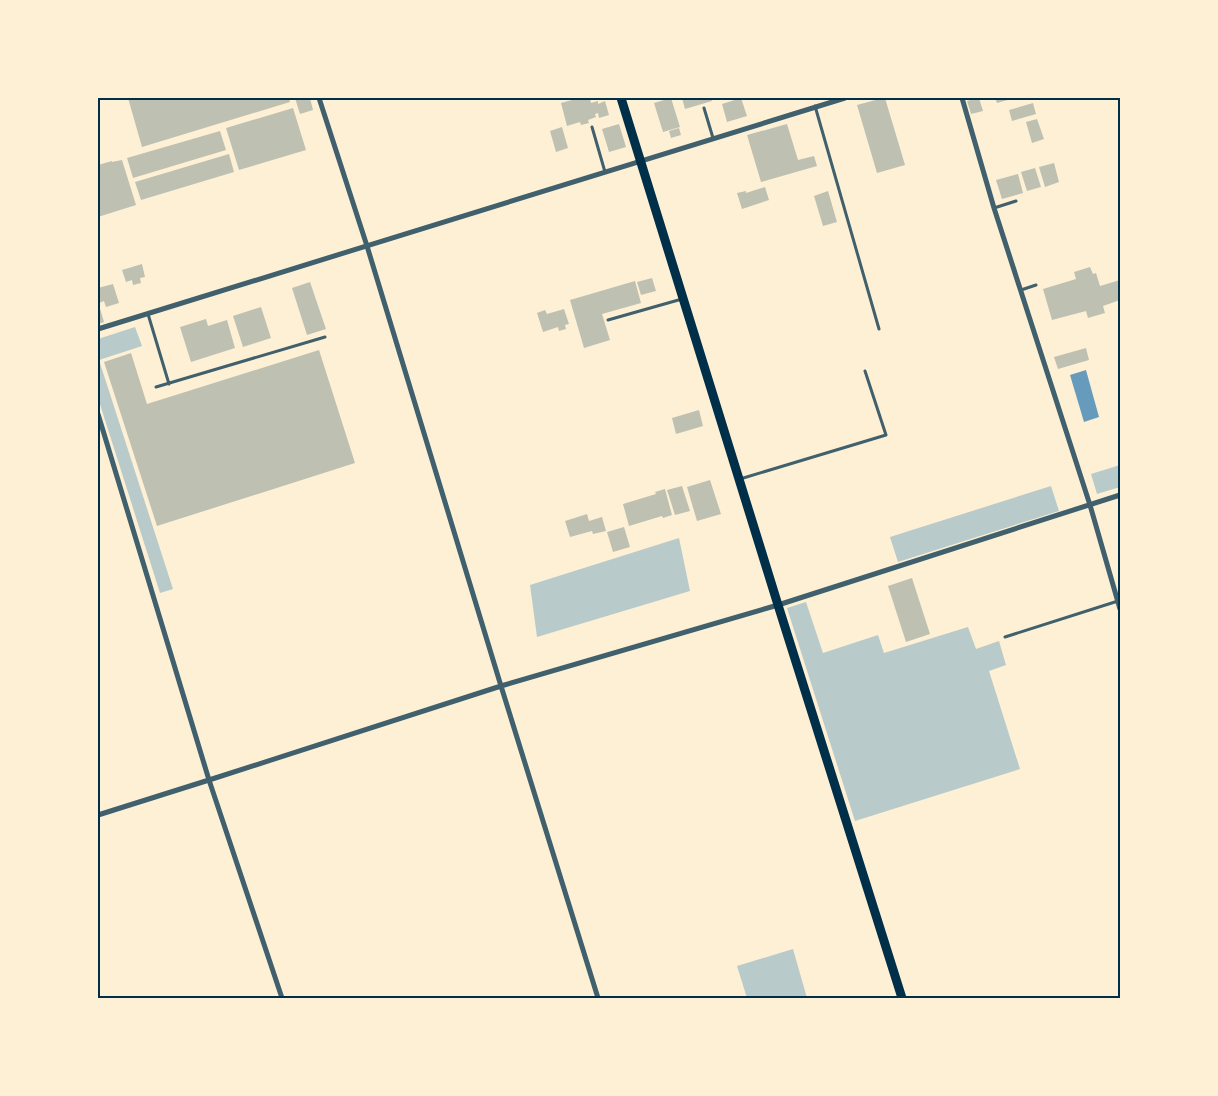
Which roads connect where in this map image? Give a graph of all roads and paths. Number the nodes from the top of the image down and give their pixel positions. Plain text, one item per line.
1 (320, 98) edge
2 (621, 98) edge
3 (845, 98) edge
4 (962, 98) edge
5 (815, 106) junction
6 (704, 108) dead end
7 (592, 127) dead end
8 (713, 138) junction
9 (641, 160) junction
10 (605, 172) junction
11 (1016, 201) dead end
12 (994, 208) junction
13 (367, 246) junction
14 (1036, 285) dead end
15 (1021, 290) junction
16 (684, 299) junction
17 (148, 314) junction
18 (608, 320) dead end
19 (98, 329) edge
20 (880, 329) dead end
21 (325, 337) dead end
22 (865, 371) dead end
23 (169, 384) junction
24 (156, 388) dead end
25 (98, 414) edge
26 (739, 479) junction
27 (1120, 495) edge
28 (1090, 504) junction
29 (1118, 601) junction
30 (778, 606) junction
31 (1120, 609) edge
32 (1005, 637) dead end
33 (500, 686) junction
34 (209, 780) junction
35 (98, 815) edge
36 (282, 998) edge
37 (598, 998) edge
38 (902, 998) edge

1 - 13 street
2 - 9 main road
3 - 5 street
4 - 12 street
5 - 8 street
5 - 20 lane
6 - 8 lane
7 - 10 lane
8 - 9 street
9 - 10 street
9 - 16 main road
10 - 13 street
11 - 12 lane
12 - 15 street
13 - 17 street
13 - 33 street
14 - 15 lane
15 - 28 street
16 - 18 lane
16 - 26 main road
17 - 19 street
17 - 23 lane
21 - 23 lane
22 - 26 lane
23 - 24 lane
25 - 34 street
26 - 30 main road
27 - 28 street
28 - 29 street
28 - 30 street
29 - 31 street
29 - 32 lane
30 - 33 street
30 - 38 main road
33 - 34 street
33 - 37 street
34 - 35 street
34 - 36 street

